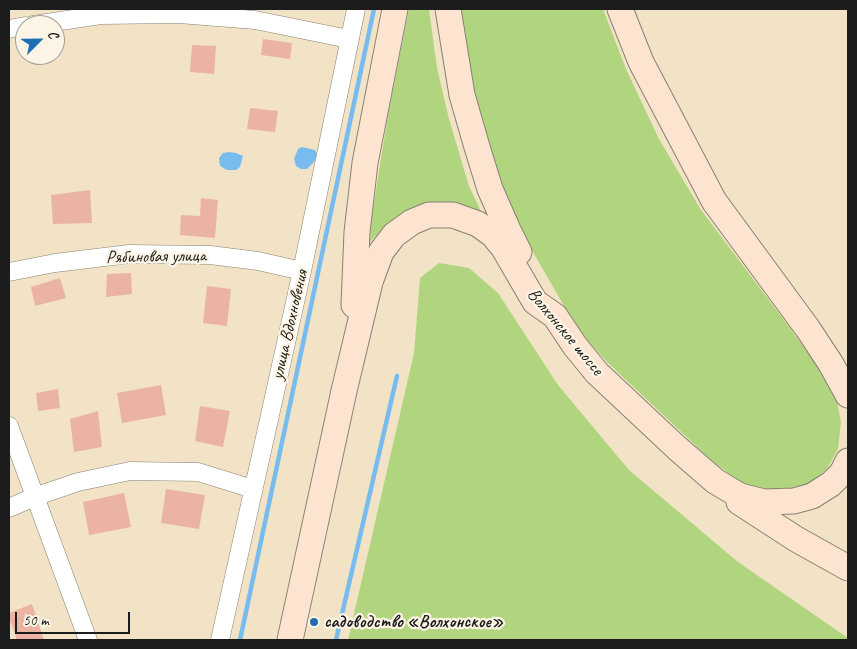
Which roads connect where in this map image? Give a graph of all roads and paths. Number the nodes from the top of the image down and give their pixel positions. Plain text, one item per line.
1 (356, 9) edge
2 (396, 9) edge
3 (448, 9) edge
4 (620, 9) edge
5 (65, 20) edge
6 (349, 39) junction
7 (302, 271) junction
8 (9, 272) edge
9 (555, 316) junction
10 (808, 329) junction
11 (848, 372) edge
12 (344, 391) junction
13 (848, 395) edge
14 (9, 426) edge
15 (676, 448) junction
16 (848, 461) edge
17 (253, 490) junction
18 (34, 497) junction
19 (9, 508) edge
20 (848, 568) edge
21 (88, 640) edge
22 (220, 640) edge
23 (290, 640) edge

1 - 6 street, улица Вдохновения
2 - 12 main road, Волхонское шоссе
3 - 9 main road
4 - 10 main road
5 - 6 street
6 - 7 street, улица Вдохновения
7 - 8 street, Рябиновая улица
7 - 17 street, улица Вдохновения
9 - 12 main road, Волхонское шоссе
9 - 15 main road, Волхонское шоссе
10 - 11 main road
10 - 13 main road
12 - 23 main road, Волхонское шоссе
14 - 18 street
15 - 16 main road, Волхонское шоссе
15 - 20 main road
17 - 18 street
17 - 22 street, улица Вдохновения
18 - 19 street
18 - 21 street

